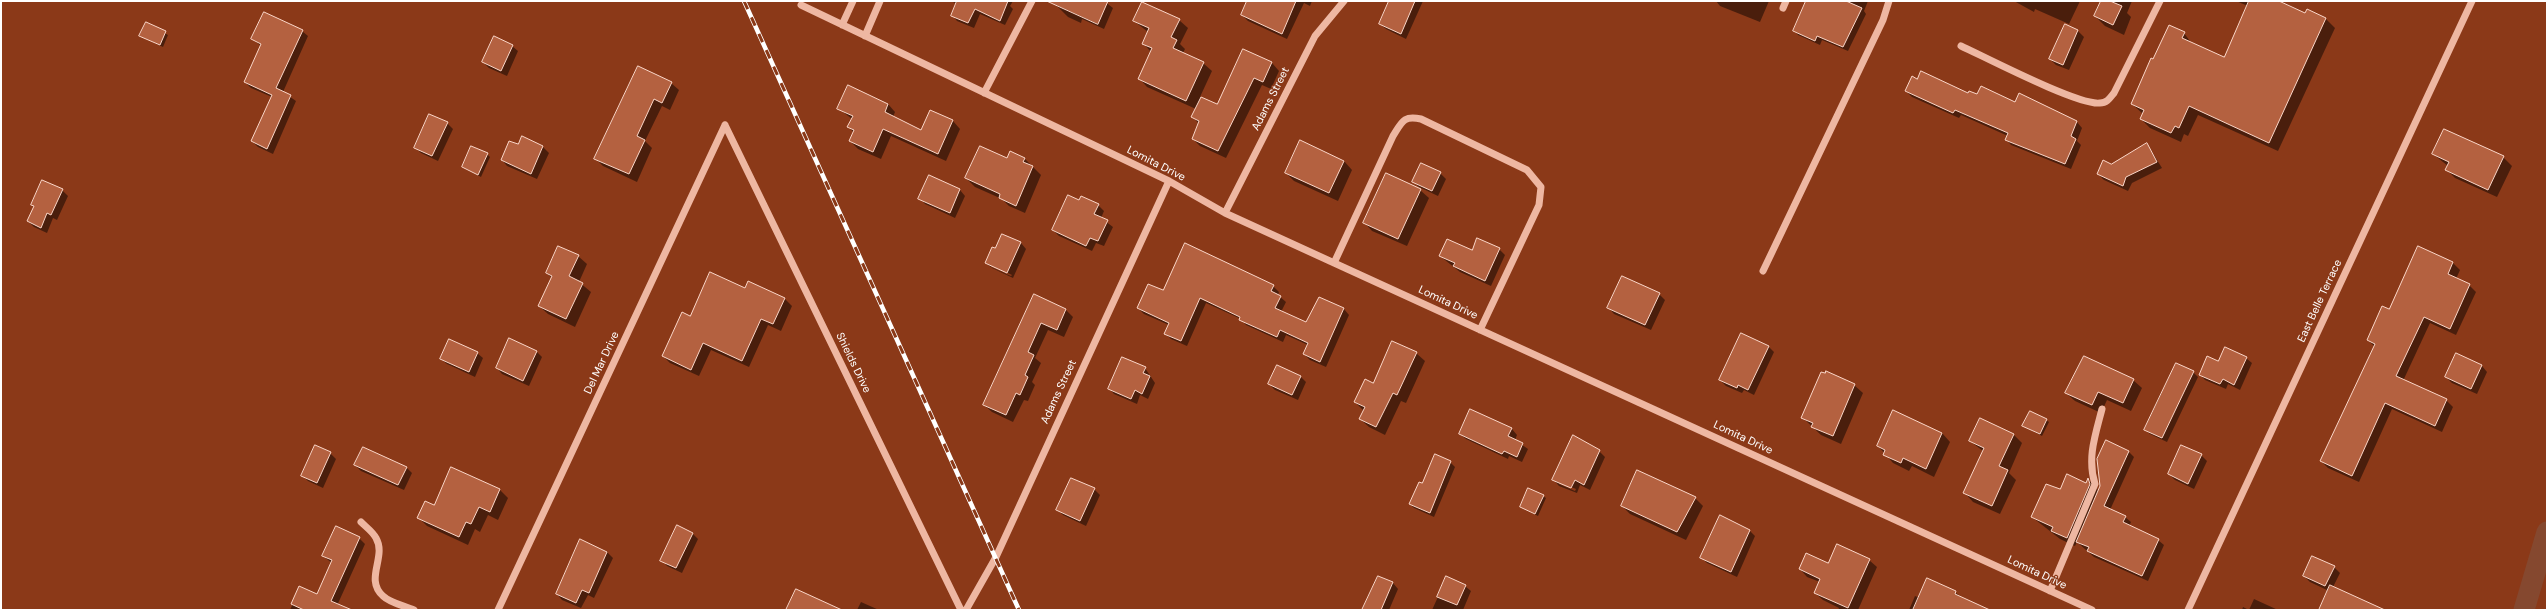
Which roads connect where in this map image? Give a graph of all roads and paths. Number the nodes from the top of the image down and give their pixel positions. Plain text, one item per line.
1 (853, 1) edge
2 (880, 1) edge
3 (1032, 1) edge
4 (1344, 1) edge
5 (1889, 1) edge
6 (2160, 1) edge
7 (2472, 1) edge
8 (801, 5) dead end
9 (842, 25) junction
10 (865, 36) junction
11 (1961, 46) dead end
12 (984, 93) junction
13 (725, 125) joint
14 (1169, 182) junction
15 (1225, 214) junction
16 (1334, 263) junction
17 (1763, 272) dead end
18 (1480, 330) junction
19 (2102, 409) dead end
20 (362, 522) dead end
21 (2050, 591) junction
22 (414, 610) edge
23 (498, 610) edge
24 (961, 610) edge
25 (966, 610) edge
26 (2092, 610) edge
27 (2188, 610) edge

1 - 9 street
2 - 10 street
3 - 12 street
4 - 15 street, Adams Street
5 - 17 street
6 - 11 street
7 - 27 street, East Belle Terrace
8 - 9 street, Lomita Drive
9 - 10 street, Lomita Drive
10 - 12 street, Lomita Drive
12 - 14 street, Lomita Drive
13 - 23 street, Del Mar Drive
13 - 24 street, Shields Drive
14 - 15 street, Lomita Drive
14 - 25 street, Adams Street
15 - 16 street, Lomita Drive
16 - 18 street, Lomita Drive
16 - 18 street
18 - 21 street, Lomita Drive
19 - 21 street
20 - 22 street
21 - 26 street, Lomita Drive

